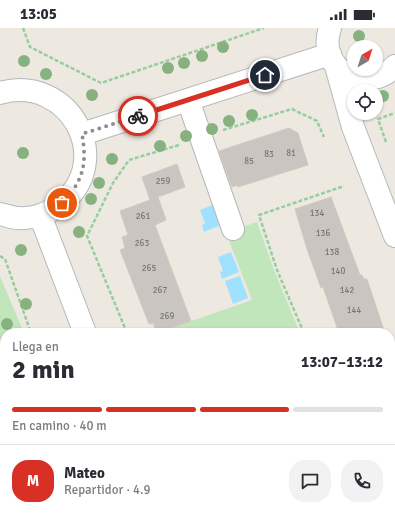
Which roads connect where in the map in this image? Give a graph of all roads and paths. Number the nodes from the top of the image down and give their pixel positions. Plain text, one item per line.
1 (23, 28) edge
2 (264, 28) edge
3 (329, 42) edge
4 (395, 66) edge
5 (0, 92) edge
6 (188, 100) junction
7 (277, 113) dead end
8 (395, 114) edge
9 (383, 118) edge
10 (82, 134) junction
11 (324, 137) dead end
12 (142, 157) dead end
13 (344, 186) dead end
14 (0, 214) edge
15 (40, 215) junction
16 (234, 229) dead end
17 (395, 236) edge
18 (0, 256) edge
19 (29, 328) edge
20 (83, 328) edge
21 (125, 328) edge
22 (302, 328) edge

1 - 2 path
3 - 4 street
3 - 6 street
3 - 17 street
5 - 10 street
6 - 10 street
6 - 16 street
7 - 11 path
8 - 9 path
10 - 15 street
12 - 21 path
13 - 22 path
14 - 15 street
15 - 20 street
18 - 19 path

